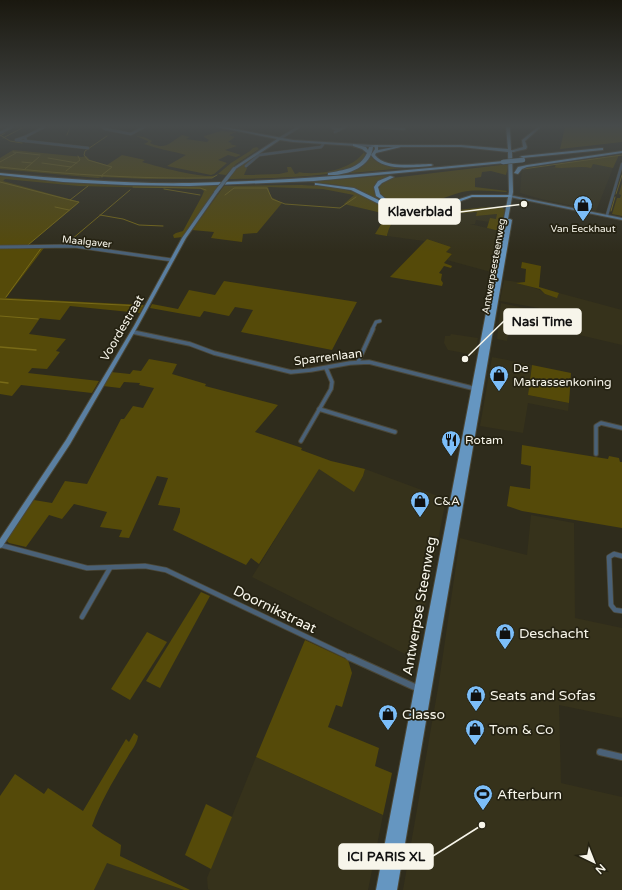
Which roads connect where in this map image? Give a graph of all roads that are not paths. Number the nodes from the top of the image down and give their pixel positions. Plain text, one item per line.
1 (235, 169) edge
2 (353, 169) edge
3 (417, 169) edge
4 (445, 169) edge
5 (512, 169) edge
6 (515, 169) edge
7 (520, 169) edge
8 (621, 169) edge
9 (434, 170) junction
10 (0, 171) edge
11 (516, 173) junction
12 (0, 174) edge
13 (275, 181) junction
14 (512, 196) junction
15 (466, 197) junction
16 (509, 203) junction
17 (607, 215) junction
18 (622, 219) edge
19 (506, 232) junction
20 (0, 247) edge
21 (172, 260) junction
22 (498, 273) junction
23 (372, 318) dead end
24 (486, 328) joint
25 (133, 332) junction
26 (490, 337) joint
27 (358, 362) junction
28 (326, 368) junction
29 (477, 389) junction
30 (320, 409) junction
31 (622, 428) edge
32 (395, 432) dead end
33 (301, 441) dead end
34 (596, 454) dead end
35 (0, 545) edge
36 (622, 556) edge
37 (110, 568) junction
38 (622, 611) edge
39 (82, 617) dead end
40 (423, 691) junction
41 (600, 752) dead end
42 (622, 757) edge
43 (382, 890) edge
44 (391, 890) edge

1 - 21 street, Voordestraat, bridge
2 - 13 highway
3 - 13 highway
4 - 9 highway
5 - 14 main road, Antwerpsesteenweg
6 - 11 main road, Antwerpsesteenweg
7 - 11 highway
8 - 17 street
9 - 13 highway
9 - 14 highway
10 - 13 highway
11 - 14 main road, Antwerpsesteenweg
12 - 13 highway
13 - 15 highway
14 - 15 highway
14 - 16 main road, Antwerpsesteenweg
14 - 17 street
14 - 19 main road, Antwerpsesteenweg
15 - 16 highway
16 - 19 main road, Antwerpsesteenweg
17 - 18 street
19 - 22 main road, Antwerpsesteenweg
20 - 21 street, Maalgaver
21 - 25 street, Voordestraat
22 - 24 main road, Antwerpsesteenweg
22 - 26 main road, Antwerpsesteenweg
23 - 27 street
24 - 29 main road, Antwerpse Steenweg
25 - 28 street, Sparrenlaan
25 - 35 street, Voordestraat
26 - 29 main road, Antwerpse Steenweg
27 - 28 street, Sparrenlaan
27 - 29 street, Sparrenlaan
28 - 30 street
29 - 40 main road, Antwerpse Steenweg
30 - 32 street
30 - 33 street
31 - 34 street
35 - 37 street, Doornikstraat
36 - 38 street
37 - 39 street
37 - 40 street, Doornikstraat
40 - 43 main road, Antwerpse Steenweg
40 - 44 main road, Antwerpse Steenweg
41 - 42 street

